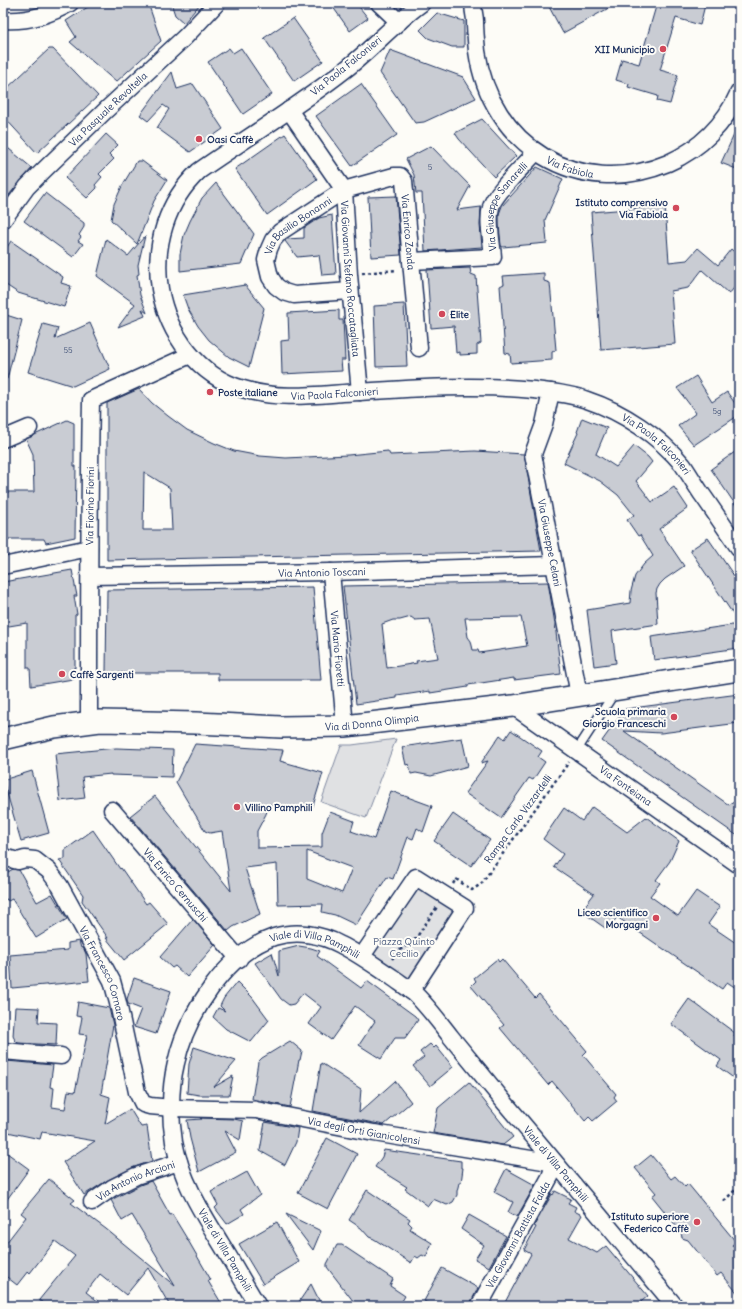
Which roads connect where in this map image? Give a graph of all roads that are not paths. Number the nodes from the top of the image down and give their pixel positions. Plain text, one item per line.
1 (70, 3) edge
2 (216, 3) edge
3 (379, 3) edge
4 (422, 3) edge
5 (469, 4) edge
6 (3, 20) edge
7 (398, 22) junction
8 (739, 92) edge
9 (289, 110) junction
10 (536, 152) junction
11 (344, 190) junction
12 (3, 220) edge
13 (411, 265) junction
14 (350, 291) junction
15 (420, 348) dead end
16 (190, 355) junction
17 (360, 392) junction
18 (551, 392) junction
19 (29, 428) dead end
20 (3, 439) edge
21 (89, 548) junction
22 (739, 548) edge
23 (554, 565) junction
24 (3, 566) edge
25 (331, 572) junction
26 (90, 576) junction
27 (739, 670) edge
28 (617, 689) junction
29 (579, 695) junction
30 (513, 706) junction
31 (89, 722) junction
32 (345, 726) junction
33 (3, 739) edge
34 (573, 756) junction
35 (112, 810) dead end
36 (3, 857) edge
37 (739, 865) edge
38 (362, 956) junction
39 (239, 958) junction
40 (411, 991) junction
41 (3, 1051) edge
42 (61, 1056) dead end
43 (172, 1108) junction
44 (179, 1162) junction
45 (555, 1163) junction
46 (92, 1202) dead end
47 (258, 1306) edge
48 (479, 1306) edge
49 (675, 1306) edge

1 - 6 street
2 - 12 street, Via Pasquale Revoltella
3 - 7 street
4 - 7 street, Via Paola Falconieri
5 - 10 street, Via Fabiola
7 - 9 street, Via Paola Falconieri
8 - 10 street, Via Fabiola
9 - 11 street, Via Giovanni Stefano Roccatagliata
9 - 16 street, Via Paola Falconieri
10 - 13 street, Via Giuseppe Sanarelli
11 - 13 street, Via Enrico Zonda
11 - 14 street, Via Giovanni Stefano Roccatagliata
11 - 14 street, Via Basilio Bonanni
13 - 15 street, Via Enrico Zonda
14 - 17 street, Via Giovanni Stefano Roccatagliata
16 - 17 street, Via Paola Falconieri
16 - 21 street, Via Fiorino Fiorini
17 - 18 street, Via Paola Falconieri
18 - 22 street, Via Paola Falconieri
18 - 23 street, Via Giuseppe Celani
19 - 20 street
21 - 24 street
21 - 26 street, Via Fiorino Fiorini
23 - 25 street, Via Antonio Toscani
23 - 29 street, Via Giuseppe Celani
25 - 26 street, Via Antonio Toscani
25 - 32 street, Via Mario Fioretti
26 - 31 street, Via Fiorino Fiorini
27 - 28 street, Via di Donna Olimpia
28 - 29 street, Via di Donna Olimpia
28 - 34 lane
29 - 30 street, Via di Donna Olimpia
30 - 32 street, Via di Donna Olimpia
30 - 34 street, Via Fonteiana
31 - 32 street, Via di Donna Olimpia
31 - 33 street, Via di Donna Olimpia
34 - 37 street, Via Fonteiana
35 - 39 street, Via Enrico Cernuschi
36 - 43 street, Via Francesco Cornaro
38 - 39 street, Viale di Villa Pamphili
38 - 40 street, Viale di Villa Pamphili
38 - 40 street
39 - 43 street, Viale di Villa Pamphili
40 - 45 street, Viale di Villa Pamphili
41 - 42 street
43 - 44 street, Viale di Villa Pamphili
43 - 45 street, Via degli Orti Gianicolensi
44 - 46 street, Via Antonio Arcioni
44 - 47 street, Viale di Villa Pamphili
45 - 48 street, Via Giovanni Battista Falda
45 - 49 street, Viale di Villa Pamphili

